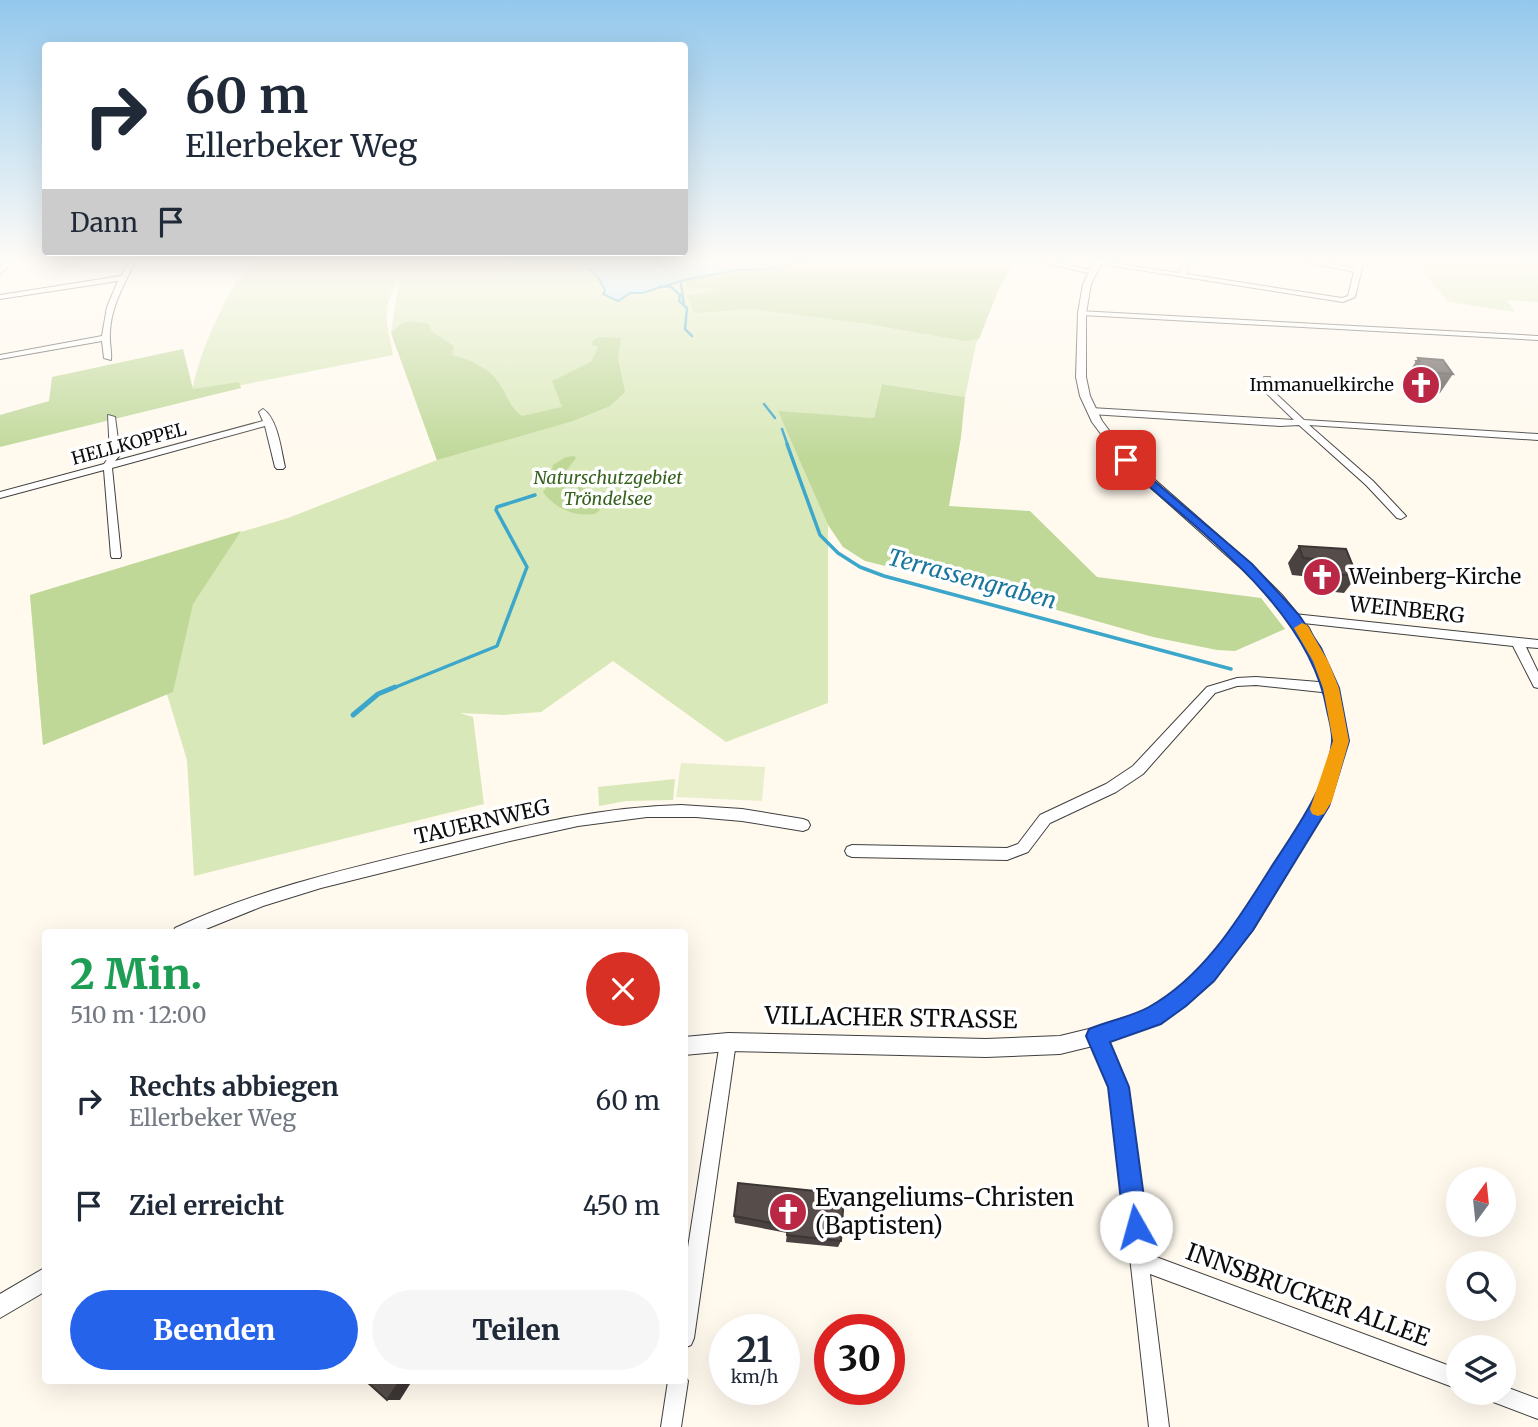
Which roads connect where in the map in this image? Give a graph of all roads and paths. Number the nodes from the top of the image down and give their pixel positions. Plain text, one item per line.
1 (105, 327) edge
2 (1082, 327) edge
3 (1330, 327) edge
4 (103, 338) junction
5 (1538, 338) edge
6 (0, 357) edge
7 (108, 358) dead end
8 (1267, 379) dead end
9 (1091, 411) junction
10 (263, 412) dead end
11 (111, 417) dead end
12 (266, 423) junction
13 (1300, 423) junction
14 (1538, 437) edge
15 (107, 466) junction
16 (280, 467) dead end
17 (0, 495) edge
18 (1401, 516) dead end
19 (116, 556) dead end
20 (1294, 618) junction
21 (1517, 641) junction
22 (1538, 644) edge
23 (1538, 684) edge
24 (1331, 688) junction
25 (803, 824) dead end
26 (852, 851) dead end
27 (188, 929) edge
28 (1097, 1036) junction
29 (727, 1042) junction
30 (688, 1046) edge
31 (1141, 1261) junction
32 (42, 1281) edge
33 (0, 1307) edge
34 (688, 1310) edge
35 (1446, 1375) edge
36 (678, 1384) edge
37 (1516, 1401) edge
38 (1538, 1409) edge
39 (671, 1427) edge
40 (1159, 1427) edge

1 - 4 street
2 - 9 street, VILLACHER STRASSE
3 - 5 street
4 - 6 street
4 - 7 street
8 - 13 street
9 - 13 street
9 - 20 street, VILLACHER STRASSE
10 - 12 street
11 - 15 street
12 - 15 street, HELLKOPPEL
12 - 16 street
13 - 14 street
13 - 18 street
15 - 17 street, HELLKOPPEL
15 - 19 street
20 - 21 street, WEINBERG
20 - 24 street, VILLACHER STRASSE
21 - 22 street, WEINBERG
21 - 23 street
24 - 26 street
24 - 28 street, VILLACHER STRASSE
25 - 27 street, TAUERNWEG
28 - 29 street, VILLACHER STRASSE
28 - 31 street
29 - 30 street, VILLACHER STRASSE
29 - 34 street
31 - 35 street, INNSBRUCKER ALLEE
31 - 40 street
32 - 33 street
36 - 39 street
37 - 38 street

